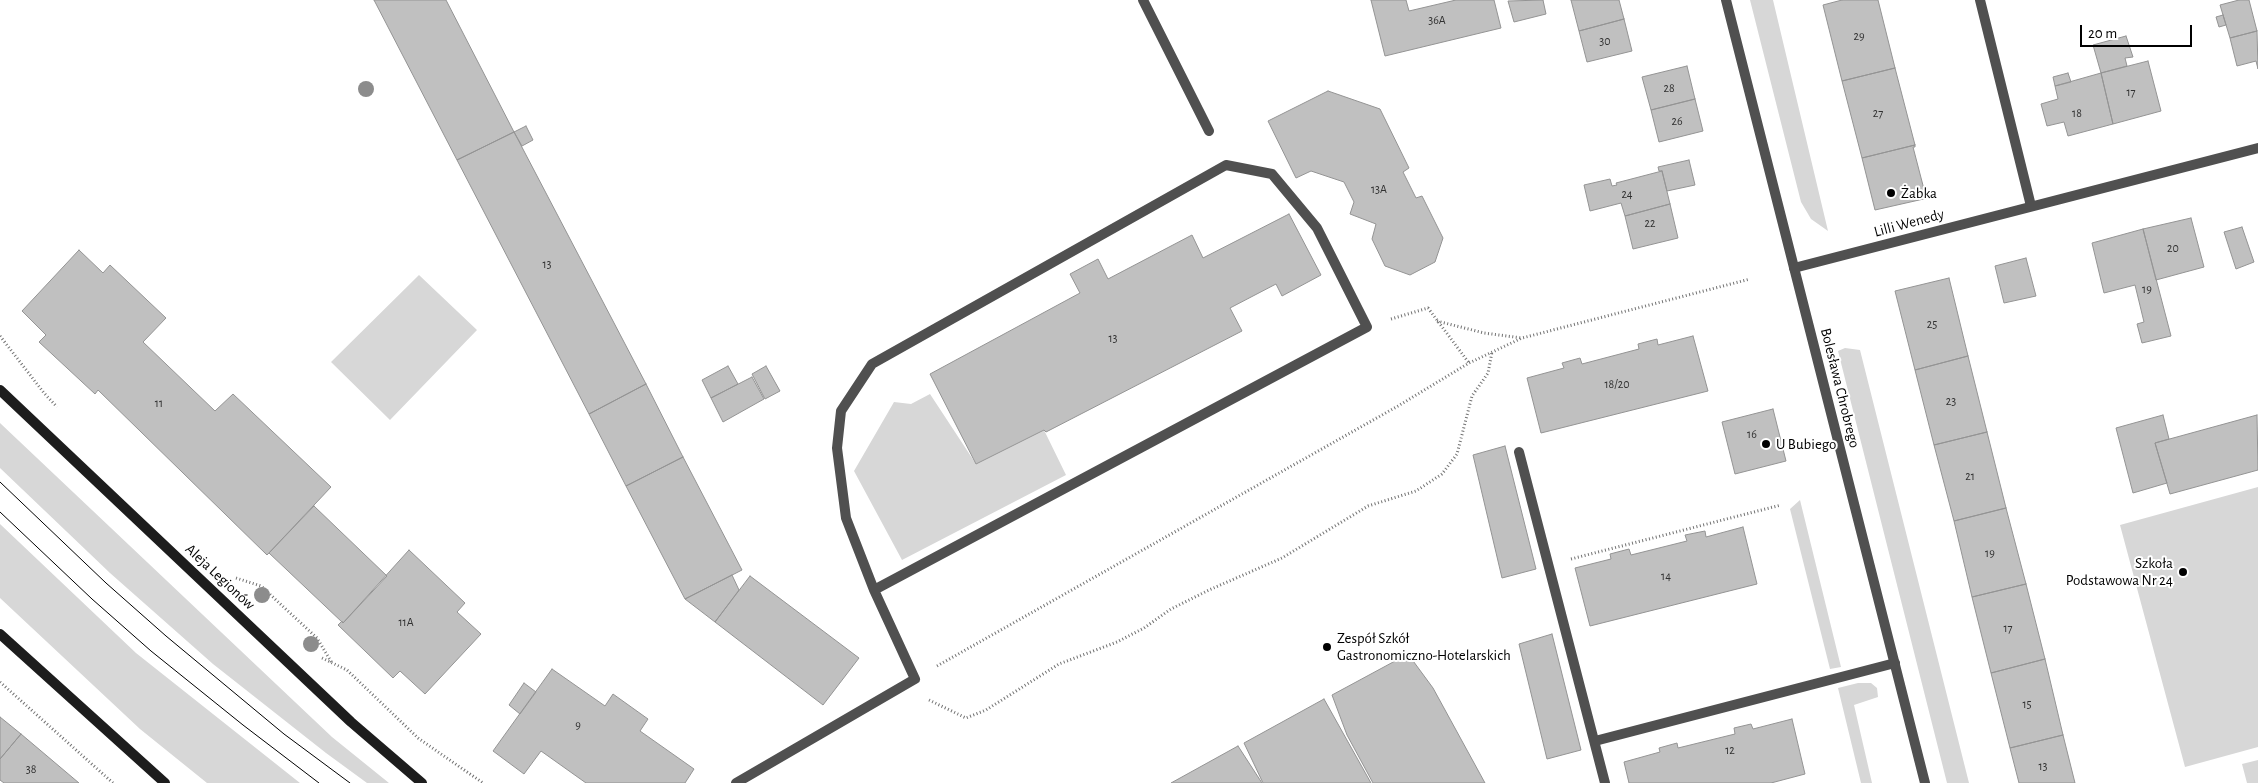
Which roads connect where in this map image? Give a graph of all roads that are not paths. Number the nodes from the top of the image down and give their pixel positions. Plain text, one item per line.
1 (1143, 0) edge
2 (1726, 0) edge
3 (1980, 0) edge
4 (1208, 131) dead end
5 (2258, 148) edge
6 (2031, 206) junction
7 (1794, 268) junction
8 (0, 390) edge
9 (1520, 452) dead end
10 (874, 590) junction
11 (0, 634) edge
12 (1895, 663) junction
13 (1594, 741) junction
14 (165, 783) edge
15 (422, 783) edge
16 (736, 783) edge
17 (1606, 783) edge
18 (1925, 783) edge

1 - 4 street
2 - 7 street, Bolesława Chrobrego
3 - 6 street
5 - 6 street, Lilli Wenedy
6 - 7 street, Lilli Wenedy
7 - 12 street, Bolesława Chrobrego
8 - 15 main road, Aleja Legionów
9 - 13 street
10 - 10 street
10 - 16 street
11 - 14 main road
12 - 13 street
12 - 18 street, Bolesława Chrobrego
13 - 17 street

